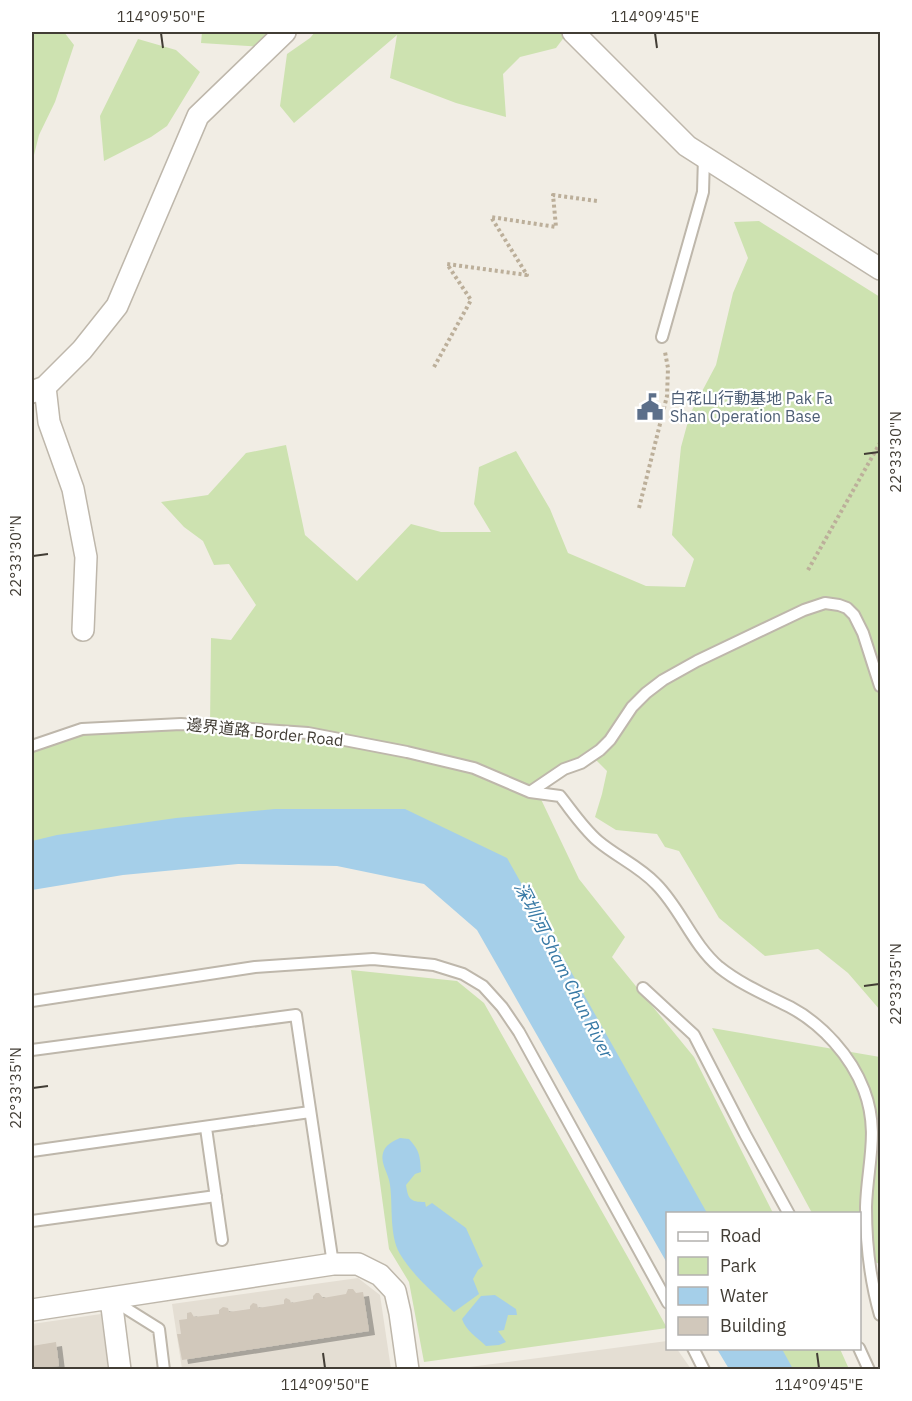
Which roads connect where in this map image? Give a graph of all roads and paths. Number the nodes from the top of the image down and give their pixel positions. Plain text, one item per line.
1 (285, 32) edge
2 (573, 32) edge
3 (704, 158) junction
4 (597, 201) dead end
5 (880, 269) edge
6 (663, 337) joint
7 (434, 367) dead end
8 (38, 389) edge
9 (880, 443) edge
10 (639, 508) dead end
11 (808, 570) dead end
12 (83, 630) dead end
13 (880, 686) edge
14 (32, 746) edge
15 (530, 792) junction
16 (643, 988) dead end
17 (32, 1001) edge
18 (32, 1050) edge
19 (310, 1112) junction
20 (206, 1128) junction
21 (32, 1151) edge
22 (216, 1196) junction
23 (788, 1212) edge
24 (32, 1221) edge
25 (222, 1240) dead end
26 (333, 1264) junction
27 (111, 1299) junction
28 (666, 1299) edge
29 (32, 1310) edge
30 (880, 1315) edge
31 (694, 1350) edge
32 (860, 1350) edge
33 (120, 1370) edge
34 (164, 1370) edge
35 (408, 1370) edge
36 (704, 1370) edge
37 (869, 1370) edge

1 - 8 street
2 - 3 street
3 - 5 street
3 - 6 lane
4 - 7 path
6 - 10 path
8 - 12 street
9 - 11 path
13 - 15 lane
14 - 15 lane, 邊界道路 Border Road
15 - 30 lane, 邊界道路 Border Road
16 - 23 lane
17 - 28 lane
18 - 19 lane
19 - 20 lane
19 - 26 lane
20 - 21 lane
20 - 22 lane
22 - 24 lane
22 - 25 lane
26 - 27 street
26 - 35 street
27 - 29 street
27 - 33 street
27 - 34 lane
31 - 36 lane
32 - 37 lane

